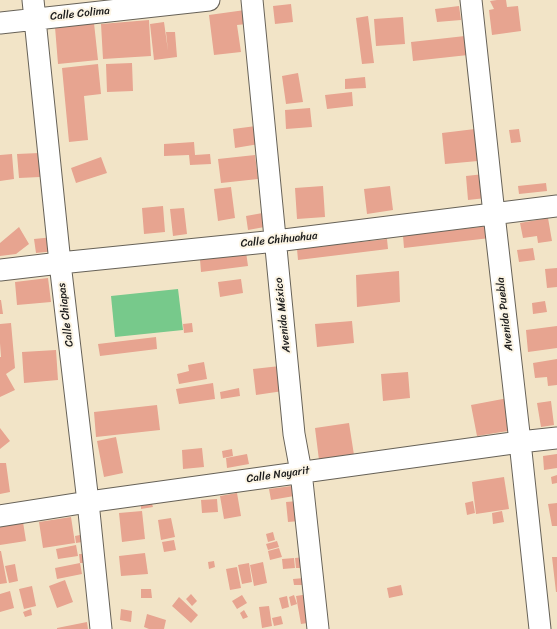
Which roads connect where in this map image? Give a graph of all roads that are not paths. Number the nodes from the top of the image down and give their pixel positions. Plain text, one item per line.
1 (209, 0) edge
2 (252, 0) edge
3 (471, 0) edge
4 (34, 10) edge
5 (0, 23) edge
6 (557, 206) edge
7 (494, 214) junction
8 (276, 241) junction
9 (60, 262) junction
10 (0, 270) edge
11 (557, 438) edge
12 (520, 442) junction
13 (301, 472) junction
14 (88, 502) junction
15 (0, 516) edge
16 (101, 629) edge
17 (318, 629) edge
18 (540, 629) edge

1 - 4 street, Calle Colima
2 - 8 street, Avenida México
3 - 7 street, Avenida Puebla
4 - 5 street, Calle Colima
4 - 9 street, Calle Chiapas
6 - 7 street, Calle Chihuahua
7 - 8 street, Calle Chihuahua
7 - 12 street, Avenida Puebla
8 - 9 street, Calle Chihuahua
8 - 13 street, Avenida México
9 - 10 street, Calle Chihuahua
9 - 14 street, Calle Chiapas
11 - 12 street, Calle Nayarit
12 - 13 street, Calle Nayarit
12 - 18 street, Avenida Puebla
13 - 14 street, Calle Nayarit
13 - 17 street, Avenida México
14 - 15 street, Calle Nayarit
14 - 16 street, Calle Chiapas

